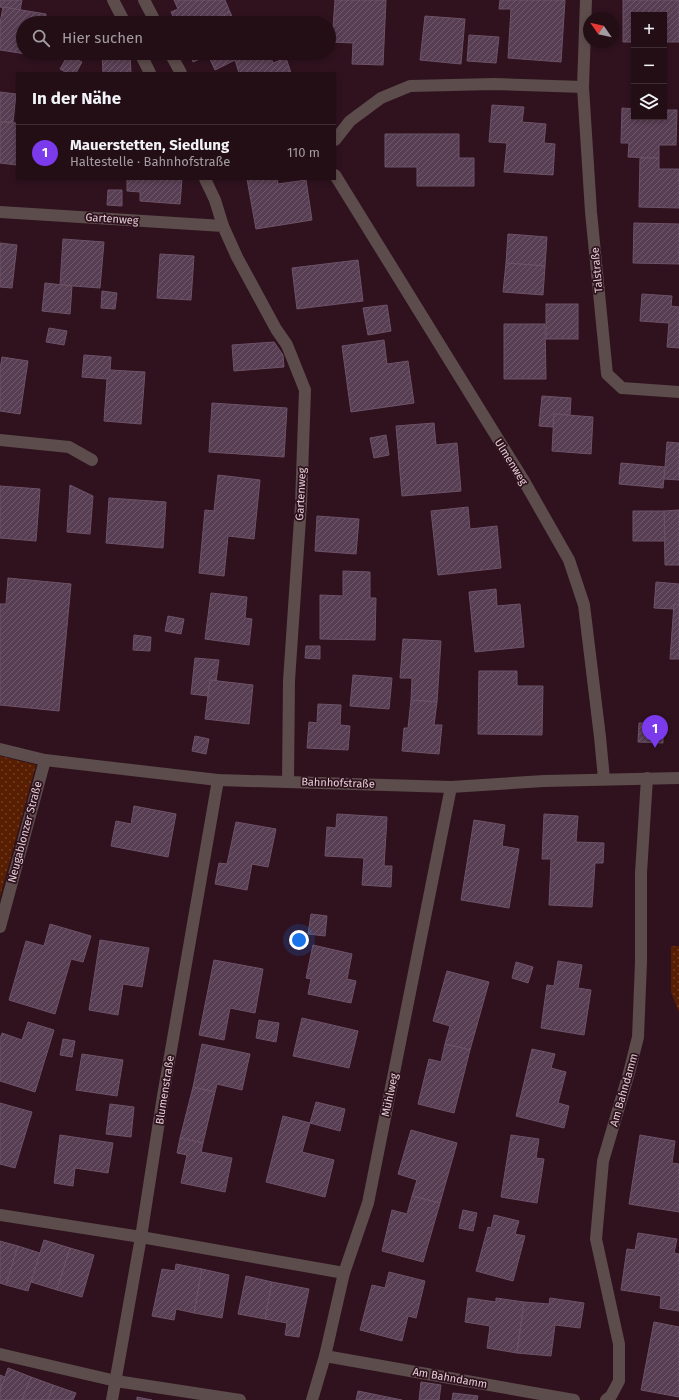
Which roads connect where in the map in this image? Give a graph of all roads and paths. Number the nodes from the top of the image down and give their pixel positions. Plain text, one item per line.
1 (113, 0) edge
2 (144, 0) edge
3 (586, 0) edge
4 (121, 16) edge
5 (152, 16) edge
6 (144, 60) edge
7 (174, 60) edge
8 (180, 71) edge
9 (150, 72) edge
10 (583, 87) junction
11 (336, 139) edge
12 (336, 177) edge
13 (205, 180) edge
14 (0, 212) edge
15 (223, 226) junction
16 (679, 392) edge
17 (0, 440) edge
18 (92, 460) dead end
19 (0, 749) edge
20 (44, 760) junction
21 (647, 778) junction
22 (679, 778) edge
23 (604, 779) junction
24 (218, 780) junction
25 (288, 782) junction
26 (451, 787) junction
27 (0, 927) edge
28 (0, 1215) edge
29 (141, 1237) junction
30 (344, 1273) junction
31 (0, 1354) edge
32 (325, 1356) junction
33 (116, 1381) junction
34 (610, 1399) edge
35 (112, 1400) edge
36 (240, 1400) edge
37 (312, 1400) edge
38 (574, 1400) edge

1 - 4 street
2 - 5 street
3 - 10 street, Talstraße
6 - 9 street
7 - 8 street
10 - 11 street
10 - 16 street, Talstraße
12 - 23 street, Ulmenweg
13 - 15 street, Gartenweg
14 - 15 street, Gartenweg
15 - 25 street, Gartenweg
17 - 18 street
19 - 20 street, Bahnhofstraße
20 - 24 street, Bahnhofstraße
20 - 27 street, Neugablonzer Straße
21 - 22 street, Bahnhofstraße
21 - 23 street, Bahnhofstraße
21 - 34 street, Am Bahndamm
23 - 26 street, Bahnhofstraße
24 - 25 street, Bahnhofstraße
24 - 29 street, Blumenstraße
25 - 26 street, Bahnhofstraße
26 - 30 street, Mühlweg
28 - 29 street
29 - 30 street
29 - 33 street, Blumenstraße
30 - 32 street, Mühlweg
31 - 33 street
32 - 37 street, Mühlweg
32 - 38 street, Am Bahndamm
33 - 35 street, Blumenstraße
33 - 36 street

